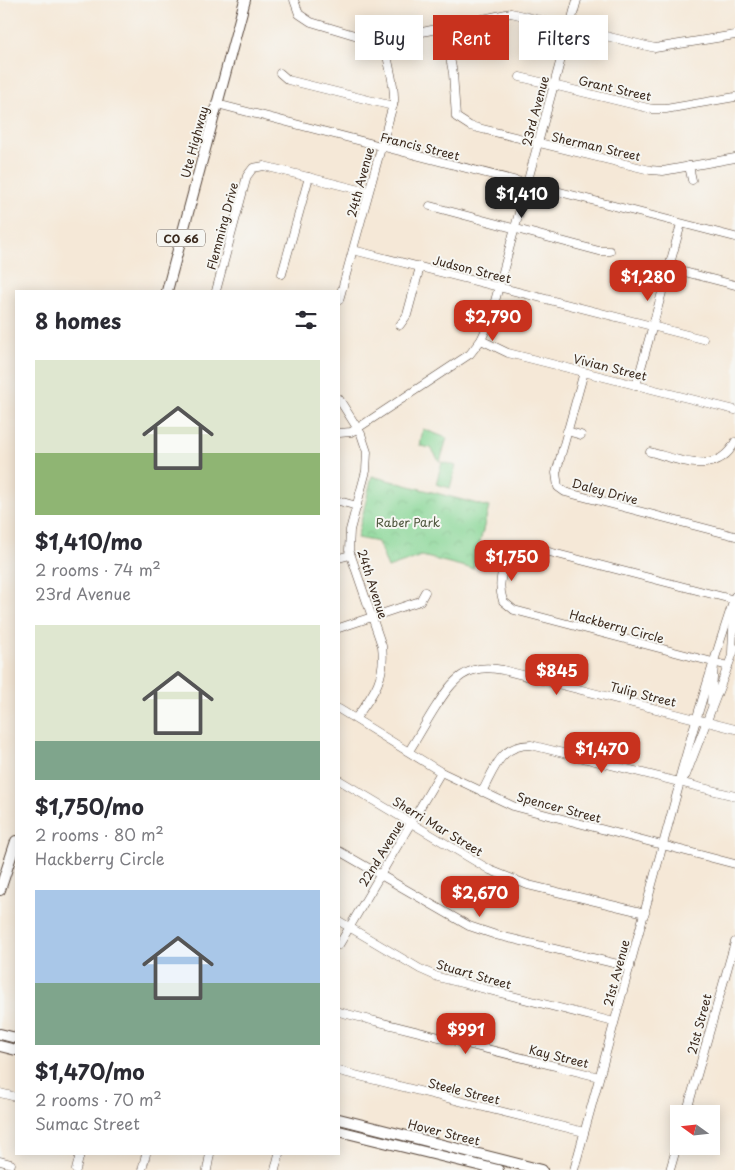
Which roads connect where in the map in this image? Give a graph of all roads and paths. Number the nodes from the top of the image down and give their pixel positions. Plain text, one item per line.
1 (245, 0) edge
2 (294, 0) edge
3 (577, 0) edge
4 (498, 15) edge
5 (523, 15) edge
6 (573, 15) edge
7 (355, 35) edge
8 (735, 35) edge
9 (608, 36) edge
10 (387, 60) edge
11 (450, 60) edge
12 (561, 60) edge
13 (280, 73) dead end
14 (520, 77) dead end
15 (554, 86) junction
16 (735, 97) edge
17 (217, 104) junction
18 (393, 106) junction
19 (538, 143) junction
20 (381, 148) junction
21 (735, 158) edge
22 (689, 166) junction
23 (309, 177) junction
24 (692, 180) dead end
25 (527, 185) junction
26 (368, 192) junction
27 (430, 206) dead end
28 (681, 224) junction
29 (514, 229) junction
30 (735, 237) edge
31 (353, 250) junction
32 (610, 251) dead end
33 (420, 267) junction
34 (669, 268) junction
35 (282, 274) dead end
36 (735, 285) edge
37 (499, 287) junction
38 (167, 290) edge
39 (216, 290) edge
40 (340, 296) edge
41 (400, 325) dead end
42 (653, 326) junction
43 (702, 339) dead end
44 (481, 340) junction
45 (584, 372) junction
46 (636, 386) junction
47 (340, 401) edge
48 (735, 410) edge
49 (358, 428) junction
50 (567, 432) junction
51 (340, 434) edge
52 (581, 435) dead end
53 (735, 442) edge
54 (650, 452) dead end
55 (726, 456) junction
56 (733, 463) dead end
57 (340, 501) edge
58 (357, 506) junction
59 (735, 536) edge
60 (350, 555) junction
61 (340, 558) edge
62 (426, 592) dead end
63 (735, 599) edge
64 (372, 617) junction
65 (340, 628) edge
66 (735, 648) edge
67 (712, 662) junction
68 (729, 663) junction
69 (340, 710) edge
70 (710, 712) junction
71 (356, 718) junction
72 (702, 721) junction
73 (735, 729) edge
74 (409, 751) junction
75 (442, 772) junction
76 (340, 781) edge
77 (680, 782) junction
78 (482, 792) junction
79 (735, 796) edge
80 (411, 823) junction
81 (15, 844) edge
82 (663, 845) junction
83 (340, 852) edge
84 (735, 864) edge
85 (380, 875) junction
86 (0, 890) edge
87 (644, 913) junction
88 (340, 922) edge
89 (349, 927) junction
90 (735, 942) edge
91 (340, 943) edge
92 (630, 967) junction
93 (340, 1012) edge
94 (614, 1022) junction
95 (0, 1034) edge
96 (15, 1038) edge
97 (0, 1046) edge
98 (15, 1050) edge
99 (340, 1071) edge
100 (599, 1078) junction
101 (0, 1093) edge
102 (15, 1097) edge
103 (689, 1105) edge
104 (340, 1119) edge
105 (340, 1131) edge
106 (584, 1132) junction
107 (80, 1155) edge
108 (146, 1155) edge
109 (210, 1155) edge
110 (279, 1155) edge
111 (674, 1155) edge
112 (0, 1161) edge
113 (11, 1164) dead end
114 (76, 1170) edge
115 (142, 1170) edge
116 (207, 1170) edge
117 (275, 1170) edge
118 (498, 1170) edge
119 (542, 1170) edge
120 (574, 1170) edge
121 (670, 1170) edge

1 - 17 main road, Ute Highway / CO 66
2 - 7 street
3 - 6 street, 23rd Avenue
4 - 5 street
8 - 9 street
10 - 18 street, 24th Avenue
11 - 19 street, Sherman Street
12 - 15 street, 23rd Avenue
13 - 18 street
14 - 15 street, Grant Street
15 - 16 street, Grant Street
15 - 19 street, 23rd Avenue
17 - 20 street, Francis Street
17 - 38 main road, Ute Highway / CO 66
18 - 20 street, 24th Avenue
19 - 22 street, Sherman Street
19 - 25 street, 23rd Avenue
20 - 25 street, Francis Street
20 - 26 street, 24th Avenue
21 - 22 street, Sherman Street
22 - 24 street
23 - 26 street, Flemming Drive
23 - 35 street
23 - 39 street, Flemming Drive
25 - 28 street, Francis Street
25 - 29 street, 23rd Avenue
26 - 31 street, 24th Avenue
27 - 29 street
28 - 30 street, Francis Street
28 - 34 street
29 - 32 street
29 - 37 street, 23rd Avenue
31 - 33 street, Judson Street
31 - 40 street, 24th Avenue
33 - 37 street, Judson Street
33 - 41 street
34 - 36 street
34 - 42 street
37 - 42 street, Judson Street
37 - 44 street, 23rd Avenue
42 - 43 street, Judson Street
42 - 46 street
44 - 45 street, Vivian Street
44 - 49 street, 23rd Avenue
45 - 46 street, Vivian Street
45 - 50 street, Daley Drive
46 - 48 street, Vivian Street
47 - 49 street, 24th Avenue
49 - 51 street
49 - 58 street, 24th Avenue
50 - 52 street
50 - 59 street, Daley Drive
53 - 55 street
54 - 55 street
55 - 56 street
57 - 58 street
58 - 60 street, 24th Avenue
60 - 61 street
60 - 64 street, 24th Avenue
62 - 64 street
63 - 67 street, 21st Avenue
63 - 67 street, Hackberry Circle
63 - 68 street
64 - 65 street
64 - 71 street, 24th Avenue
66 - 68 street, 21st Avenue
67 - 68 street, Hackberry Circle
67 - 70 street
67 - 72 street, 21st Avenue
68 - 70 street, 21st Avenue
69 - 71 street, Spencer Street
70 - 72 street, 21st Avenue
71 - 74 street, Spencer Street
72 - 73 street, Tulip Street
72 - 74 street, Tulip Street
72 - 77 street, 21st Avenue
72 - 77 street, 21st Avenue
74 - 75 street, Spencer Street
75 - 78 street, Spencer Street
75 - 80 street, 22nd Avenue
76 - 80 street, Sherri Mar Street
77 - 78 street
77 - 79 street
77 - 82 street, 21st Avenue
78 - 82 street, Spencer Street
80 - 85 street, 22nd Avenue
80 - 87 street, Sherri Mar Street
81 - 86 main road
82 - 84 street, Spencer Street
82 - 87 street, 21st Avenue
83 - 85 street
85 - 89 street, 22nd Avenue
85 - 92 street
87 - 92 street, 21st Avenue
88 - 89 street, Stuart Street
89 - 91 street, 22nd Avenue
89 - 94 street, Stuart Street
90 - 103 street, 21st Street
92 - 94 street, 21st Avenue
93 - 100 street, Kay Street
94 - 100 street, 21st Avenue
95 - 96 main road
97 - 98 main road
99 - 106 street, Steele Street
100 - 106 street, 21st Avenue
101 - 102 street
104 - 119 main road, Hover Street
105 - 118 main road, Hover Street
106 - 120 street, 21st Avenue
107 - 114 street
108 - 115 street
109 - 116 street
110 - 117 street
111 - 121 street
112 - 113 street

